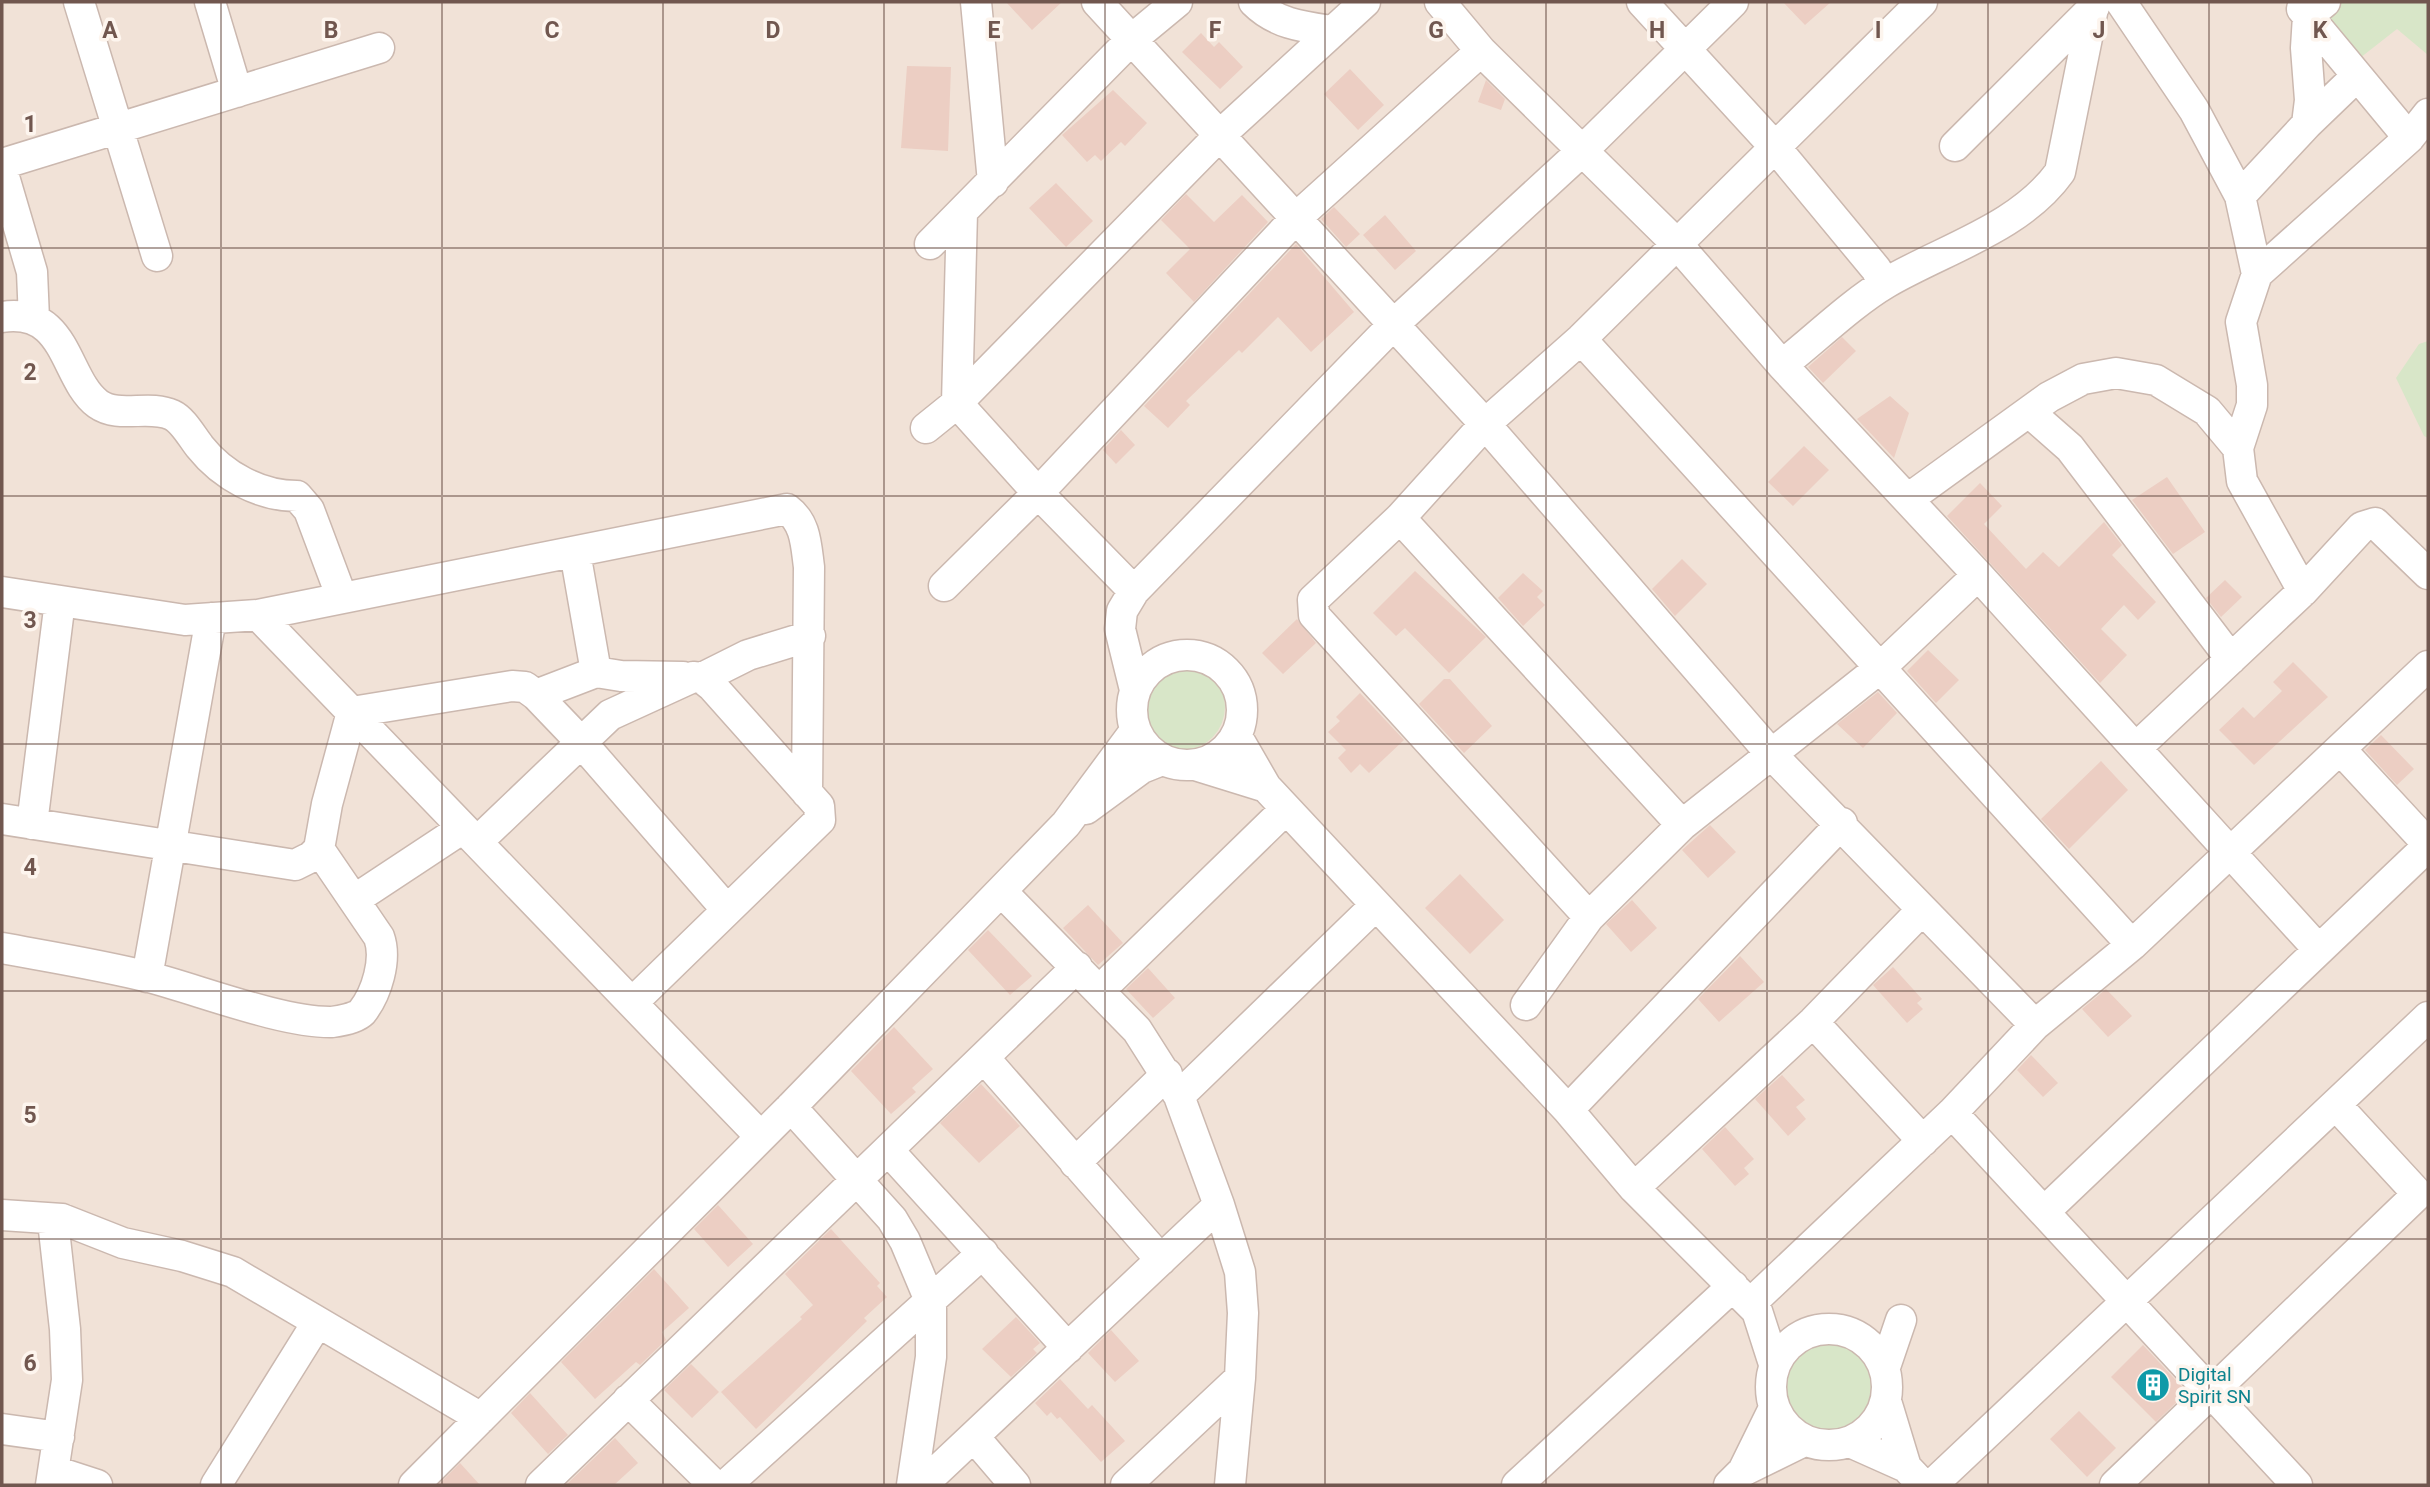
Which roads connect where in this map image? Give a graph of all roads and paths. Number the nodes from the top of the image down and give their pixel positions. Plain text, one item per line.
1 (79, 2) edge
2 (210, 2) edge
3 (976, 2) edge
4 (1097, 2) edge
5 (1177, 2) edge
6 (1254, 2) edge
7 (1365, 2) edge
8 (1440, 2) edge
9 (1642, 2) edge
10 (1733, 2) edge
11 (1922, 2) edge
12 (2104, 4) edge
13 (2310, 7) edge
14 (1332, 32) junction
15 (1131, 40) junction
16 (379, 48) dead end
17 (1685, 49) junction
18 (1481, 51) junction
19 (2357, 76) junction
20 (237, 92) junction
21 (2428, 114) edge
22 (2307, 124) junction
23 (118, 128) junction
24 (1220, 135) junction
25 (2409, 138) junction
26 (1955, 146) dead end
27 (1775, 147) junction
28 (1583, 151) junction
29 (2, 164) edge
30 (2, 170) edge
31 (993, 182) junction
32 (2240, 196) junction
33 (962, 212) junction
34 (1296, 218) junction
35 (930, 244) dead end
36 (1677, 244) junction
37 (157, 256) dead end
38 (2257, 274) junction
39 (1884, 284) junction
40 (2, 317) edge
41 (34, 319) junction
42 (1394, 324) junction
43 (1581, 339) junction
44 (1782, 365) junction
45 (957, 403) junction
46 (2029, 412) junction
47 (1485, 424) junction
48 (926, 428) dead end
49 (2238, 448) junction
50 (1038, 493) junction
51 (1908, 499) junction
52 (1400, 518) junction
53 (575, 552) junction
54 (2428, 574) edge
55 (1978, 575) junction
56 (944, 586) dead end
57 (1134, 591) junction
58 (2303, 591) junction
59 (2, 592) edge
60 (342, 598) junction
61 (60, 601) junction
62 (258, 615) junction
63 (211, 618) junction
64 (1121, 629) junction
65 (810, 636) junction
66 (1167, 659) junction
67 (2231, 659) junction
68 (2428, 666) edge
69 (1880, 668) junction
70 (596, 672) junction
71 (697, 678) junction
72 (1135, 690) junction
73 (536, 695) junction
74 (352, 712) junction
75 (1135, 731) junction
76 (1236, 735) junction
77 (581, 742) junction
78 (2136, 748) junction
79 (2340, 749) junction
80 (1773, 756) junction
81 (1162, 760) junction
82 (1195, 765) junction
83 (1266, 787) junction
84 (807, 793) junction
85 (1286, 809) junction
86 (2, 819) edge
87 (1842, 823) junction
88 (32, 824) junction
89 (1066, 824) junction
90 (1682, 825) junction
91 (470, 835) junction
92 (2428, 845) edge
93 (169, 846) junction
94 (318, 849) junction
95 (2231, 852) junction
96 (1001, 891) junction
97 (354, 900) junction
98 (1376, 905) junction
99 (727, 910) junction
100 (1921, 911) junction
101 (1589, 916) junction
102 (2132, 945) junction
103 (2, 948) edge
104 (2319, 950) junction
105 (1077, 967) junction
106 (147, 977) junction
107 (1099, 991) junction
108 (632, 1003) junction
109 (1526, 1005) dead end
110 (2428, 1017) edge
111 (1813, 1022) junction
112 (2035, 1025) junction
113 (985, 1059) junction
114 (1173, 1085) junction
115 (2336, 1105) junction
116 (791, 1107) junction
117 (1568, 1110) junction
118 (1952, 1113) junction
119 (761, 1137) junction
120 (1923, 1141) junction
121 (888, 1150) junction
122 (1075, 1163) junction
123 (856, 1178) junction
124 (1634, 1188) junction
125 (1219, 1205) junction
126 (2044, 1212) junction
127 (2, 1215) edge
128 (62, 1219) junction
129 (983, 1253) junction
130 (1161, 1260) junction
131 (1747, 1300) junction
132 (2127, 1302) junction
133 (931, 1303) junction
134 (317, 1322) junction
135 (1806, 1333) junction
136 (1863, 1339) junction
137 (1068, 1348) junction
138 (1774, 1364) junction
139 (1885, 1367) junction
140 (1240, 1378) junction
141 (2211, 1393) junction
142 (628, 1400) junction
143 (1886, 1401) junction
144 (1774, 1408) junction
145 (481, 1418) junction
146 (2, 1429) edge
147 (59, 1437) junction
148 (974, 1437) junction
149 (1804, 1441) junction
150 (1850, 1442) junction
151 (1914, 1476) edge
152 (52, 1478) edge
153 (1736, 1478) edge
154 (2123, 1482) edge
155 (97, 1485) edge
156 (216, 1485) edge
157 (414, 1485) edge
158 (541, 1485) edge
159 (714, 1485) edge
160 (726, 1485) edge
161 (912, 1485) edge
162 (922, 1485) edge
163 (1015, 1485) edge
164 (1126, 1485) edge
165 (1230, 1485) edge
166 (1517, 1485) edge
167 (1932, 1485) edge
168 (2297, 1485) edge

1 - 23 street
2 - 20 street
3 - 31 street
4 - 15 street
5 - 15 street
6 - 14 street
7 - 14 street
8 - 18 street
9 - 17 street
10 - 17 street
11 - 27 street
12 - 26 street
12 - 32 street
12 - 39 street
13 - 19 street
13 - 22 street
14 - 24 street
15 - 24 street
15 - 31 street
16 - 20 street
17 - 27 street
17 - 28 street
18 - 28 street
18 - 34 street
19 - 22 street
19 - 25 street
20 - 23 street
21 - 25 street
22 - 32 street
23 - 29 street
23 - 37 street
24 - 34 street
24 - 45 street
25 - 38 street
27 - 36 street
27 - 39 street
28 - 36 street
28 - 42 street
30 - 41 street
31 - 33 street
32 - 38 street
33 - 35 street
33 - 45 street
34 - 42 street
34 - 50 street
36 - 43 street
36 - 44 street
38 - 49 street
39 - 44 street
40 - 41 street
41 - 60 street
42 - 47 street
42 - 57 street
43 - 47 street
43 - 69 street
44 - 51 street
45 - 48 street
45 - 50 street
46 - 49 street
46 - 51 street
46 - 67 street
47 - 52 street
47 - 80 street
49 - 58 street
50 - 56 street
50 - 57 street
51 - 55 street
52 - 90 street
52 - 101 street
53 - 60 street
53 - 65 street
53 - 70 street
54 - 58 street
55 - 69 street
55 - 78 street
57 - 64 street
58 - 67 street
59 - 61 street
60 - 62 street
61 - 63 street
61 - 88 street
62 - 63 street
62 - 74 street
63 - 93 street
64 - 66 street
64 - 72 street
65 - 71 street
65 - 84 street
66 - 72 street
66 - 76 street
67 - 78 street
68 - 79 street
69 - 80 street
69 - 102 street
70 - 71 street
70 - 73 street
71 - 77 street
71 - 84 street
72 - 75 street
73 - 74 street
73 - 77 street
74 - 91 street
74 - 94 street
75 - 81 street
75 - 89 street
76 - 82 street
76 - 83 street
77 - 91 street
77 - 99 street
78 - 95 street
79 - 92 street
79 - 95 street
80 - 87 street
80 - 90 street
81 - 82 street
81 - 89 street
82 - 83 street
83 - 85 street
84 - 99 street
85 - 98 street
85 - 107 street
86 - 88 street
87 - 100 street
87 - 117 street
88 - 93 street
89 - 96 street
90 - 101 street
91 - 97 street
91 - 108 street
92 - 104 street
93 - 94 street
93 - 106 street
94 - 97 street
95 - 102 street
95 - 104 street
96 - 105 street
96 - 116 street
97 - 106 street
98 - 114 street
98 - 117 street
99 - 108 street
100 - 111 street
100 - 112 street
101 - 109 street
102 - 112 street
103 - 106 street
104 - 126 street
105 - 107 street
105 - 113 street
107 - 114 street
108 - 119 street
110 - 115 street
111 - 120 street
111 - 124 street
112 - 118 street
113 - 121 street
113 - 122 street
114 - 122 street
114 - 125 street
115 - 132 street
115 - 141 street
116 - 119 street
116 - 123 street
117 - 124 street
118 - 120 street
118 - 126 street
119 - 145 street
120 - 131 street
121 - 123 street
121 - 129 street
122 - 130 street
123 - 133 street
123 - 142 street
124 - 131 street
125 - 130 street
125 - 140 street
126 - 132 street
127 - 128 street
128 - 134 street
128 - 147 street
129 - 133 street
129 - 137 street
130 - 137 street
131 - 135 street
131 - 138 street
131 - 166 street
132 - 141 street
132 - 167 street
133 - 160 street
133 - 161 street
134 - 145 street
134 - 156 street
135 - 136 street
135 - 138 street
136 - 139 street
136 - 139 street
137 - 148 street
138 - 144 street
139 - 143 street
140 - 164 street
140 - 165 street
141 - 154 street
141 - 168 street
142 - 158 street
142 - 159 street
143 - 150 street
143 - 151 street
144 - 149 street
144 - 153 street
145 - 157 street
146 - 147 street
147 - 152 street
148 - 162 street
148 - 163 street
149 - 150 street
149 - 153 street
150 - 151 street
152 - 155 street

